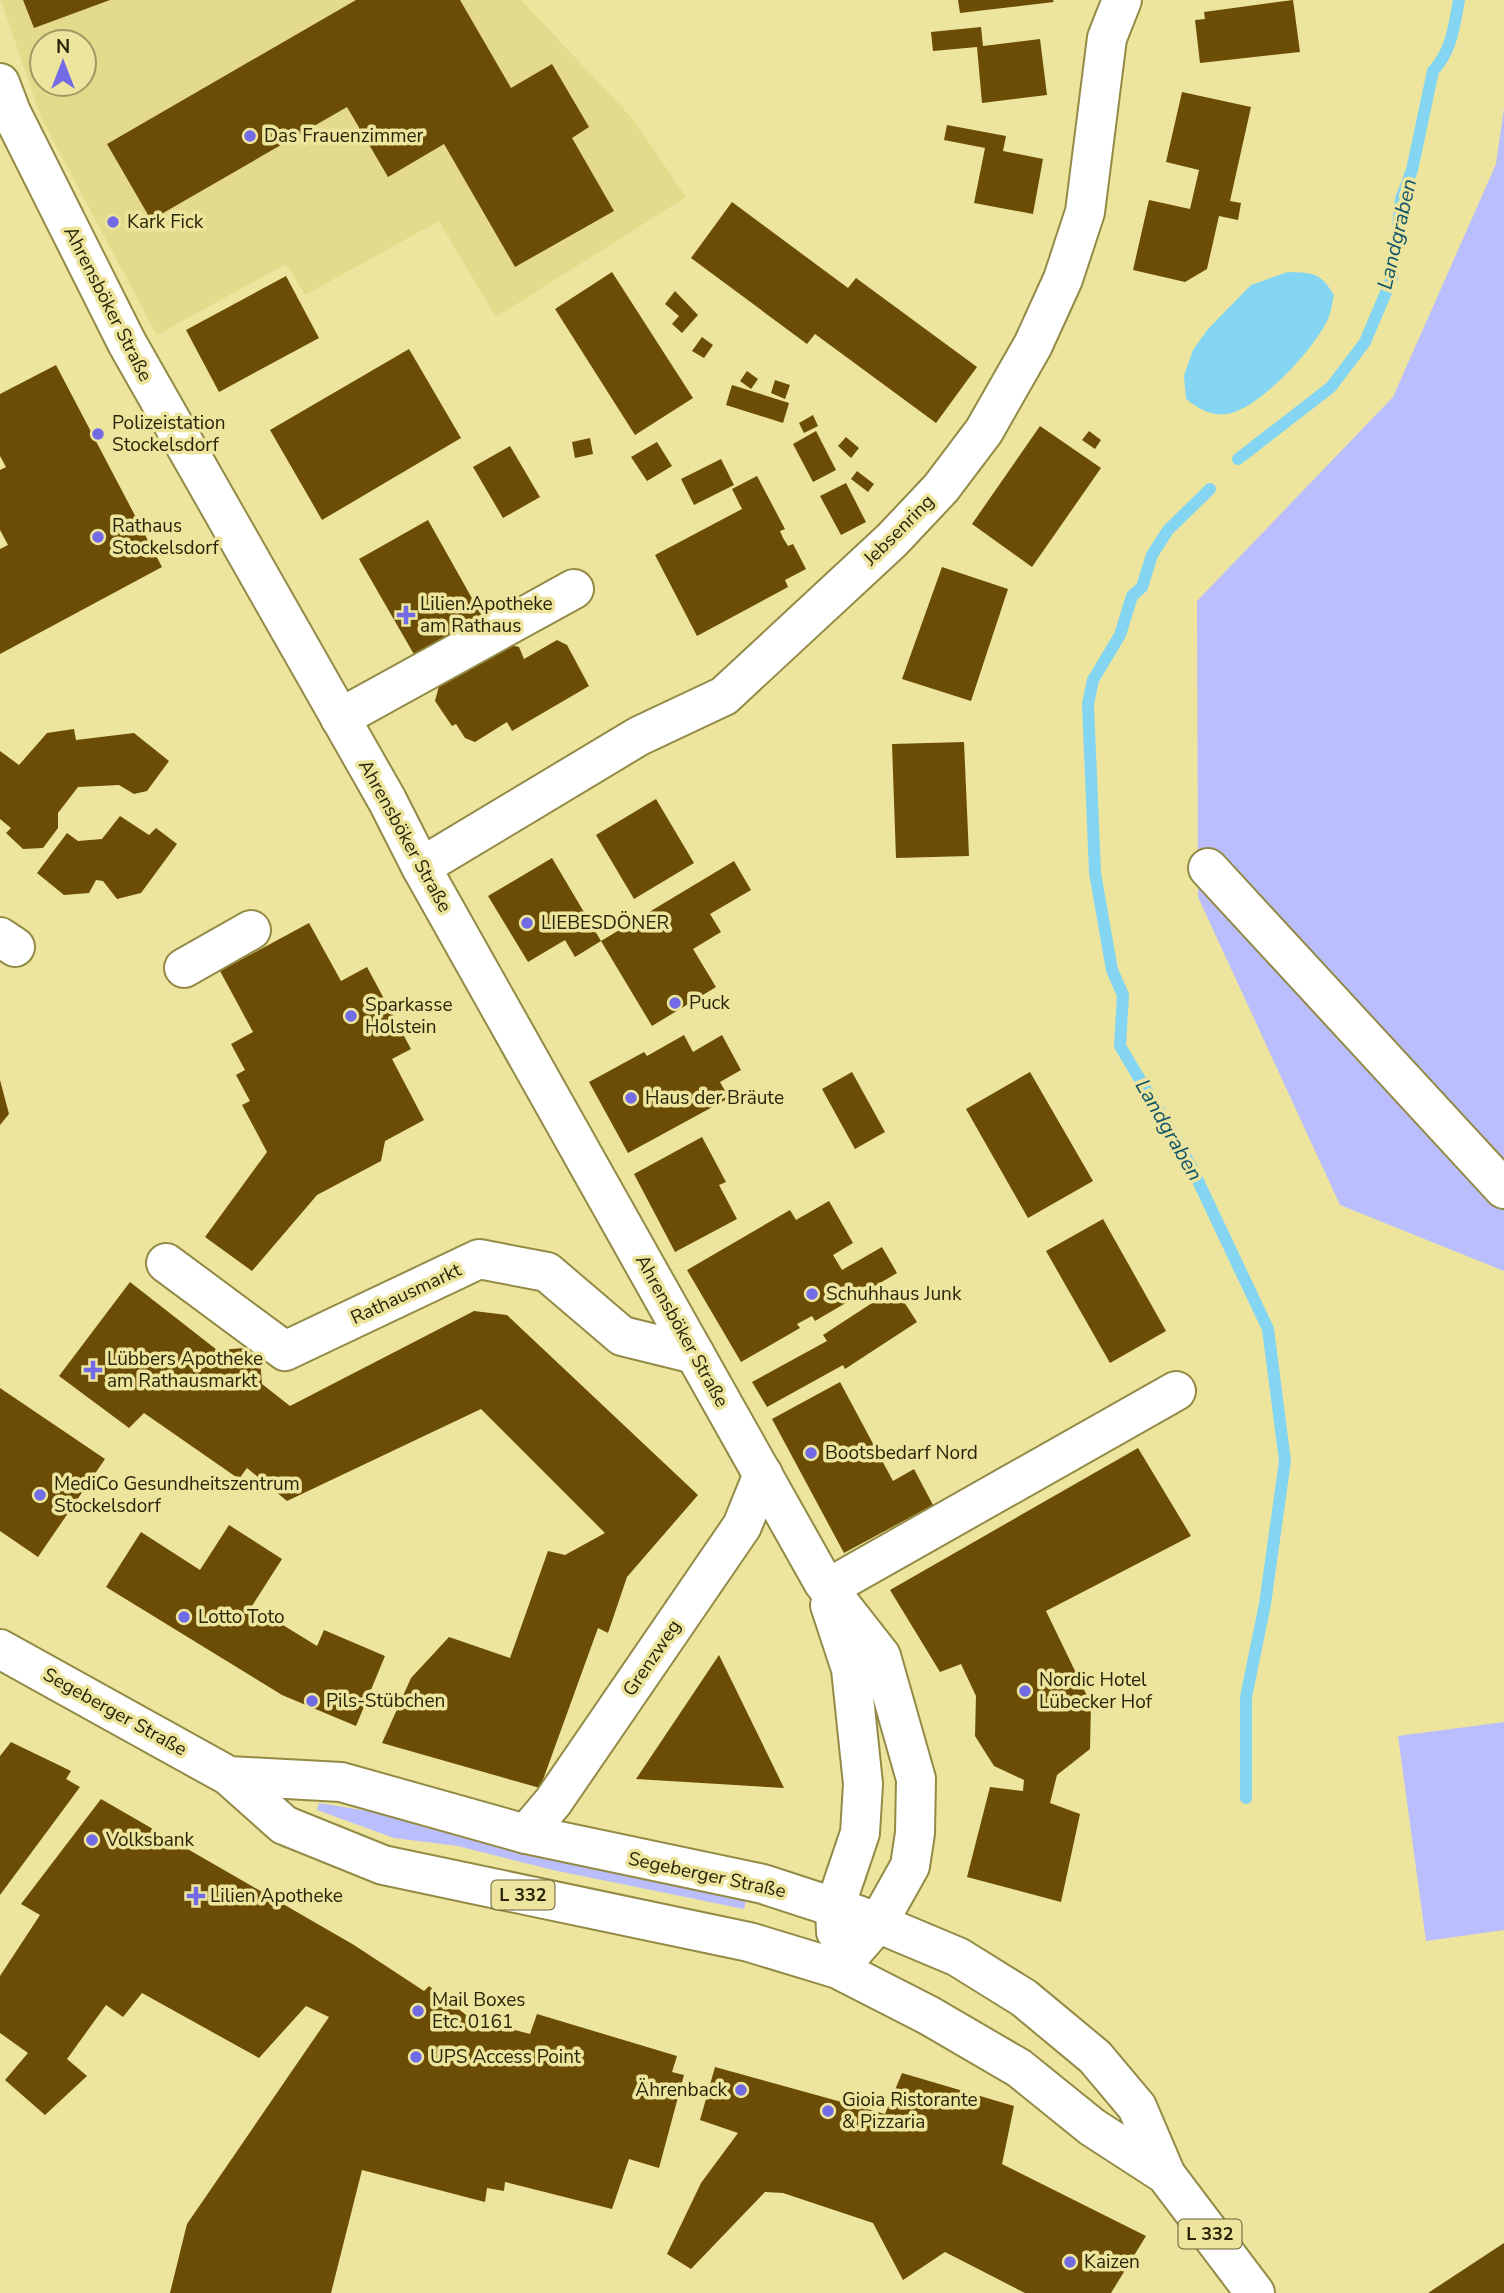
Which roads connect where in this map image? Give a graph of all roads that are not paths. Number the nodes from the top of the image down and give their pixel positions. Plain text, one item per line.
1 (1122, 0) edge
2 (0, 83) edge
3 (574, 589) dead end
4 (340, 718) junction
5 (421, 867) junction
6 (1208, 868) dead end
7 (251, 930) dead end
8 (184, 968) dead end
9 (1504, 1189) edge
10 (166, 1263) dead end
11 (695, 1354) junction
12 (1177, 1391) dead end
13 (763, 1474) junction
14 (825, 1585) junction
15 (0, 1649) edge
16 (229, 1776) junction
17 (526, 1834) junction
18 (835, 1907) junction
19 (878, 1923) junction
20 (838, 1969) junction
21 (1166, 2175) junction
22 (1255, 2293) edge

1 - 5 main road, Jebsenring
2 - 4 main road, Ahrensböker Straße
3 - 4 main road
4 - 5 main road, Ahrensböker Straße
5 - 11 main road, Ahrensböker Straße
6 - 9 main road
7 - 8 main road
10 - 11 main road, Rathausmarkt
11 - 13 main road, Ahrensböker Straße
12 - 14 main road
13 - 14 main road, Ahrensböker Straße
13 - 17 main road, Grenzweg
14 - 18 main road, Ahrensböker Straße
14 - 19 main road, Ahrensböker Straße
15 - 16 main road, Segeberger Straße / L 332
16 - 17 main road, Segeberger Straße / L 332
16 - 20 main road, Segeberger Straße / L 332
17 - 18 main road, Segeberger Straße / L 332
18 - 19 main road, Segeberger Straße / L 332
18 - 20 main road, Ahrensböker Straße
19 - 20 main road, Ahrensböker Straße
19 - 21 main road, Segeberger Straße / L 332
20 - 21 main road, Segeberger Straße / L 332
21 - 22 main road, Segeberger Straße / L 332

